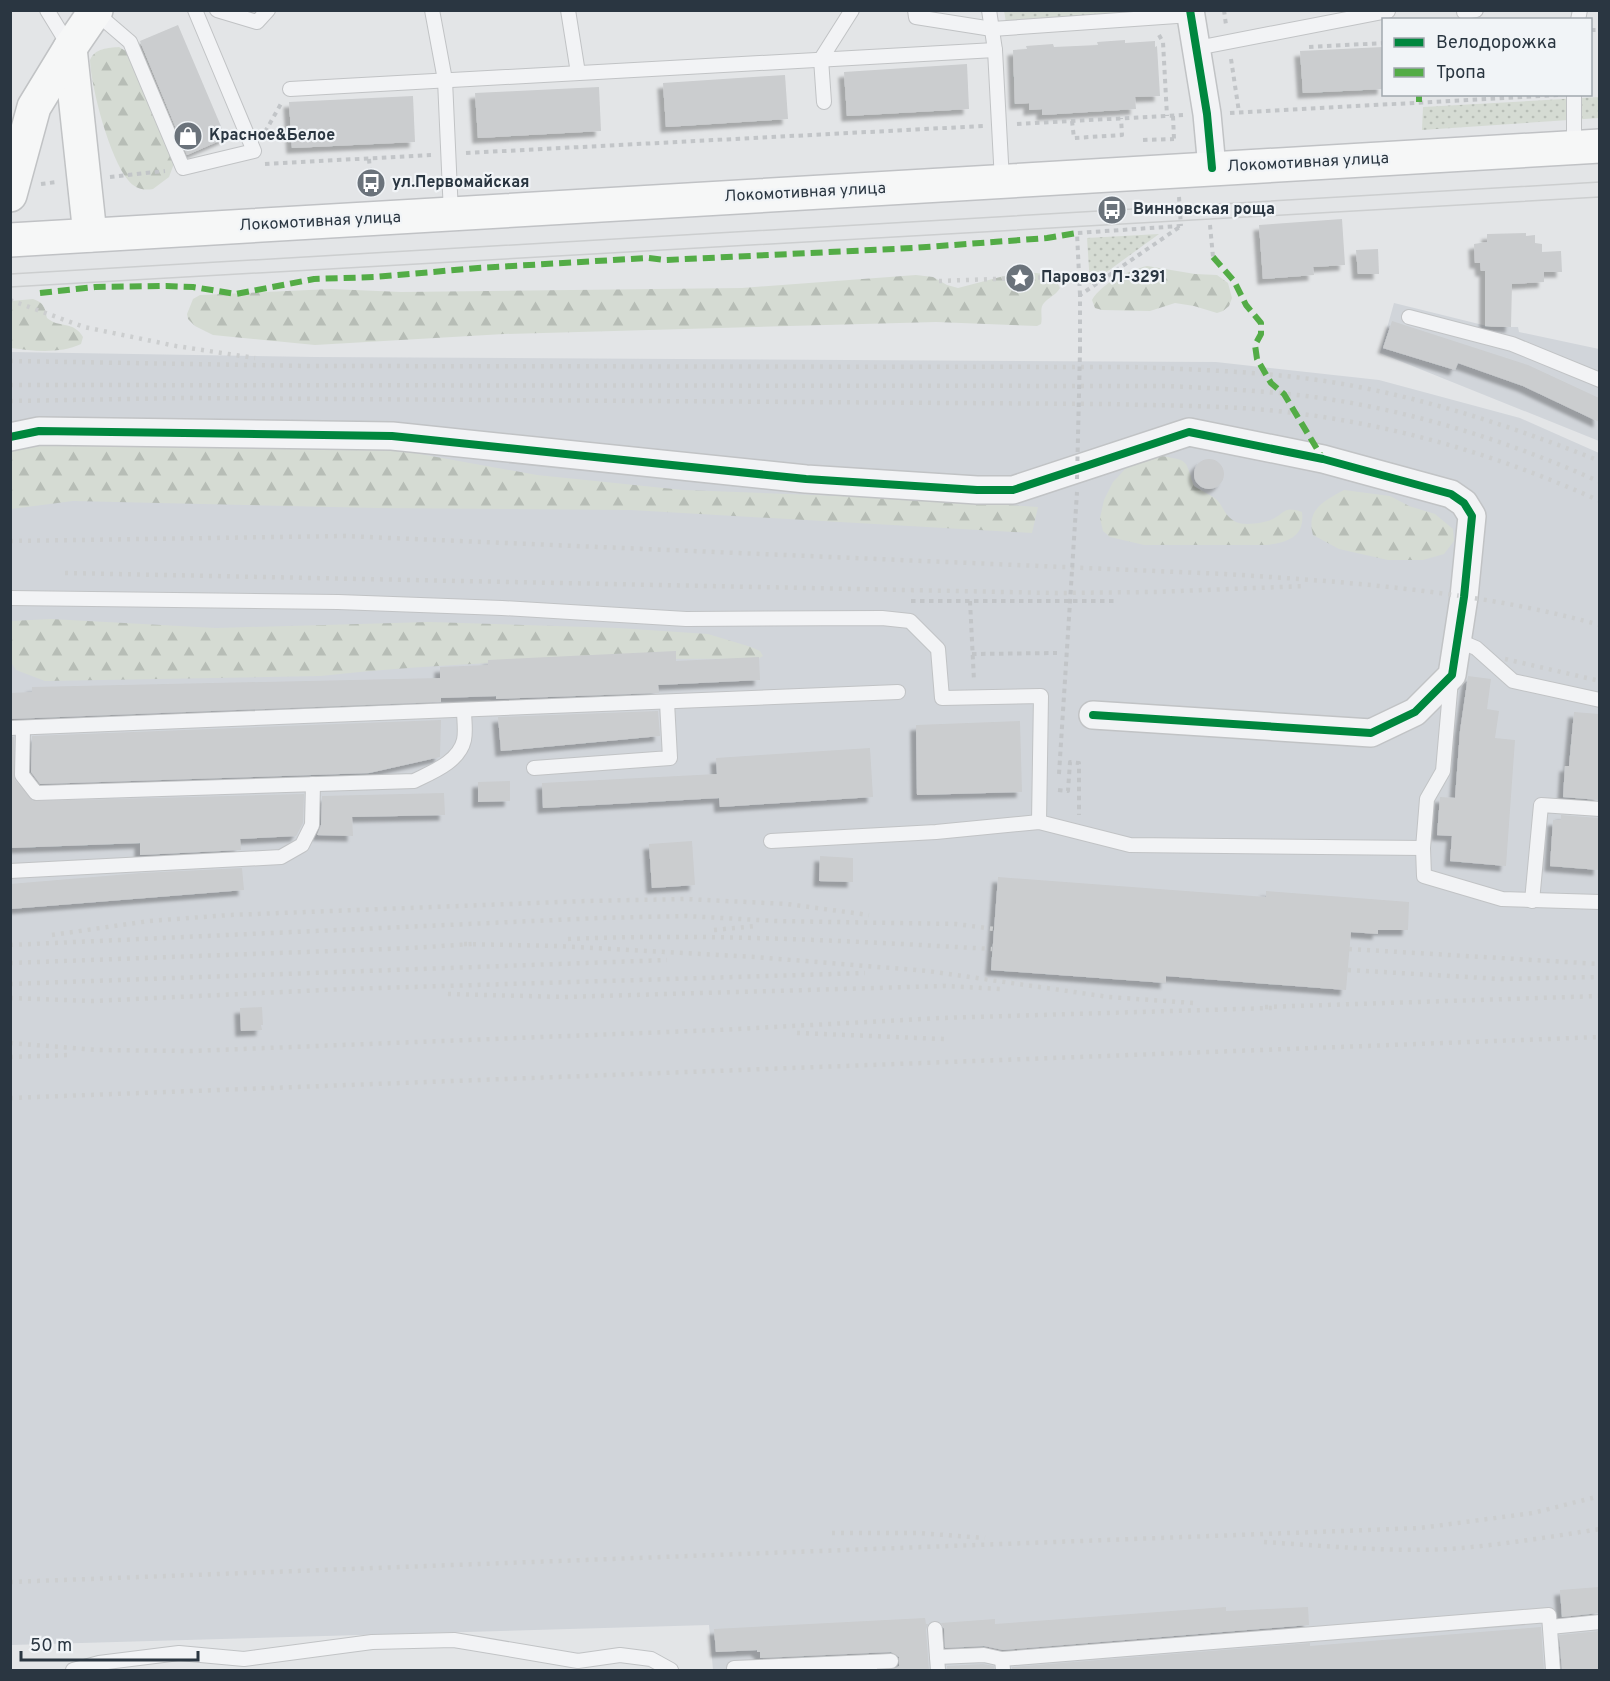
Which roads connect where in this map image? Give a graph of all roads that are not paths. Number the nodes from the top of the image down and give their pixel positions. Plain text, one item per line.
1 (47, 10) edge
2 (195, 10) edge
3 (217, 10) edge
4 (268, 10) edge
5 (432, 10) edge
6 (568, 10) edge
7 (852, 10) edge
8 (915, 10) edge
9 (989, 10) edge
10 (1464, 10) edge
11 (1476, 10) edge
12 (96, 11) edge
13 (1388, 11) edge
14 (1190, 13) edge
15 (992, 29) junction
16 (70, 48) junction
17 (1197, 48) junction
18 (995, 50) junction
19 (821, 59) junction
20 (578, 73) junction
21 (445, 80) junction
22 (290, 88) road end
23 (1574, 96) edge
24 (824, 102) dead end
25 (1587, 147) edge
26 (1212, 168) junction
27 (1002, 181) junction
28 (11, 191) edge
29 (451, 214) junction
30 (90, 235) junction
31 (10, 240) edge
32 (1409, 317) dead end
33 (1599, 380) edge
34 (10, 437) edge
35 (10, 598) edge
36 (1457, 640) junction
37 (1452, 675) junction
38 (898, 692) dead end
39 (1599, 700) edge
40 (667, 702) junction
41 (464, 711) junction
42 (1093, 715) dead end
43 (17, 728) edge
44 (534, 768) dead end
45 (16, 775) edge
46 (313, 784) junction
47 (1599, 809) edge
48 (1039, 822) junction
49 (771, 841) dead end
50 (1423, 848) junction
51 (10, 871) edge
52 (1532, 901) junction
53 (1599, 902) edge
54 (1599, 1622) edge
55 (1550, 1628) junction
56 (935, 1629) dead end
57 (891, 1661) dead end
58 (937, 1664) edge
59 (1003, 1665) edge
60 (870, 1666) edge
61 (803, 1667) edge
62 (734, 1668) dead end
63 (73, 1671) edge
64 (671, 1671) edge
65 (1553, 1671) edge

1 - 16 lane
2 - 12 lane
3 - 4 lane
5 - 21 lane
6 - 20 lane
7 - 19 lane
8 - 15 lane
9 - 15 lane
10 - 11 lane
12 - 16 main road
13 - 17 lane
14 - 15 lane
14 - 17 street
15 - 18 lane
16 - 28 main road
16 - 30 main road
17 - 26 street
18 - 19 lane
18 - 27 lane
19 - 20 lane
19 - 24 lane
20 - 21 lane
21 - 22 lane
21 - 29 lane
23 - 25 lane
25 - 26 main road, Локомотивная улица
26 - 27 main road, Локомотивная улица
27 - 29 main road, Локомотивная улица
29 - 30 main road, Локомотивная улица
30 - 31 main road, Локомотивная улица
32 - 33 lane
34 - 36 street
35 - 48 lane
36 - 37 street
36 - 39 lane
37 - 42 street
37 - 50 lane
38 - 40 lane
40 - 41 lane
40 - 44 lane
41 - 43 lane
41 - 46 lane
43 - 45 lane
45 - 46 lane
46 - 51 lane
47 - 52 lane
48 - 49 lane
48 - 50 lane
50 - 52 lane
52 - 53 lane
54 - 55 lane
55 - 59 lane
55 - 65 lane
56 - 58 lane
57 - 60 lane
58 - 59 lane
60 - 61 lane
61 - 62 lane
63 - 64 lane

